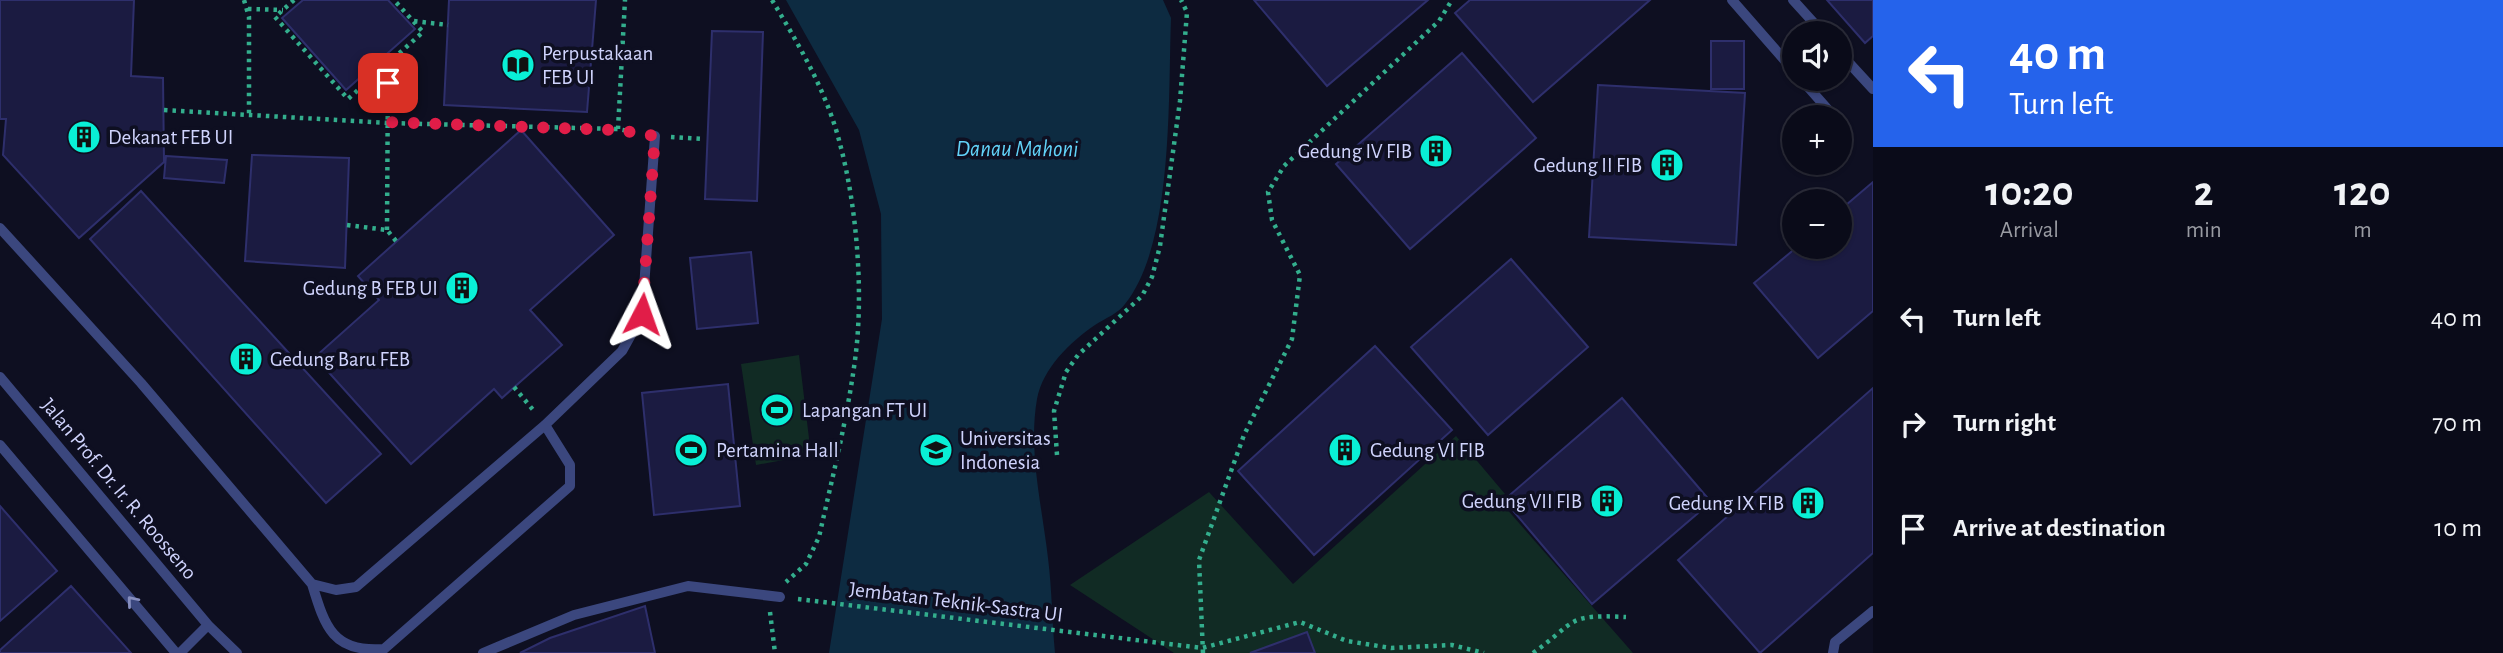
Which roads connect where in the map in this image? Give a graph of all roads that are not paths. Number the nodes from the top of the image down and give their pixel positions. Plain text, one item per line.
1 (1732, 0) edge
2 (1793, 0) edge
3 (1812, 21) edge
4 (1782, 57) edge
5 (1852, 66) edge
6 (1873, 89) edge
7 (1812, 91) edge
8 (1824, 105) edge
9 (655, 136) road end
10 (0, 228) edge
11 (0, 377) edge
12 (545, 425) junction
13 (0, 445) edge
14 (312, 584) junction
15 (775, 597) road end
16 (1873, 611) edge
17 (208, 625) junction
18 (178, 653) edge
19 (237, 653) edge
20 (482, 653) edge
21 (1833, 653) edge

1 - 4 lane
2 - 3 lane
5 - 6 lane
7 - 8 lane
9 - 12 lane
10 - 14 lane
11 - 17 lane, Jalan Prof. Dr. Ir. R. Roosseno
12 - 14 lane
12 - 14 lane
18 -> 13 lane
15 - 20 lane
16 - 21 lane
17 - 18 lane
17 - 19 lane, Jalan Prof. Dr. Ir. R. Roosseno

